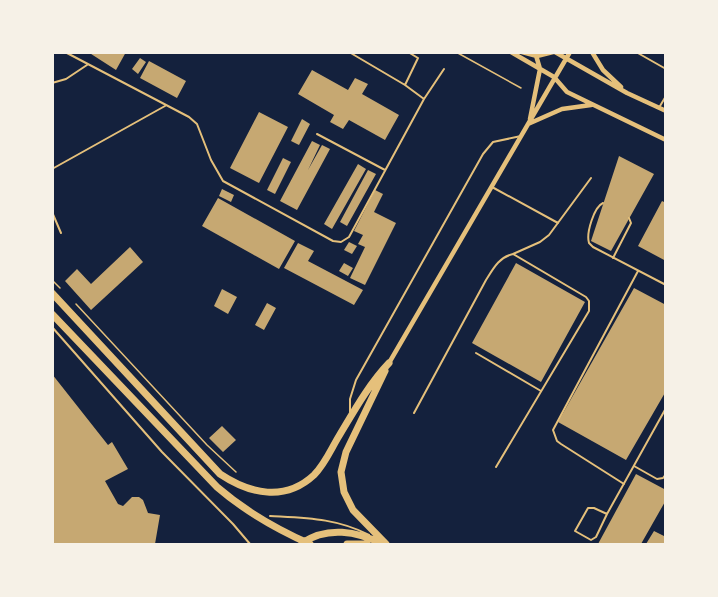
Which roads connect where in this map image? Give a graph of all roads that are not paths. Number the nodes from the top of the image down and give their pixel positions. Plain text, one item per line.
1 (65, 52) edge
2 (349, 52) edge
3 (408, 52) edge
4 (510, 52) edge
5 (522, 52) edge
6 (554, 52) edge
7 (570, 52) edge
8 (592, 52) edge
9 (636, 52) edge
10 (536, 54) edge
11 (566, 59) junction
12 (87, 66) junction
13 (444, 69) dead end
14 (540, 69) junction
15 (666, 69) edge
16 (554, 77) junction
17 (52, 83) edge
18 (405, 85) junction
19 (627, 93) junction
20 (666, 96) edge
21 (424, 99) junction
22 (165, 105) junction
23 (593, 105) junction
24 (659, 108) junction
25 (666, 111) edge
26 (528, 124) junction
27 (317, 134) dead end
28 (522, 135) junction
29 (666, 140) edge
30 (52, 170) edge
31 (385, 170) junction
32 (591, 178) dead end
33 (492, 187) junction
34 (603, 203) dead end
35 (52, 212) edge
36 (629, 218) dead end
37 (559, 224) junction
38 (61, 232) dead end
39 (513, 254) junction
40 (613, 258) junction
41 (638, 271) junction
42 (666, 285) edge
43 (52, 293) edge
44 (52, 314) edge
45 (52, 327) edge
46 (476, 353) dead end
47 (389, 363) junction
48 (542, 391) junction
49 (666, 408) edge
50 (414, 413) dead end
51 (350, 418) junction
52 (634, 466) junction
53 (496, 467) dead end
54 (666, 474) edge
55 (624, 484) junction
56 (607, 514) junction
57 (270, 516) dead end
58 (250, 544) edge
59 (300, 544) edge
60 (310, 544) edge
61 (347, 544) edge
62 (367, 544) edge
63 (384, 544) edge

1 - 12 lane
2 - 18 lane
3 - 18 lane
4 - 14 street
5 - 10 street
6 - 10 street
6 - 11 street
7 - 11 street
8 - 19 street
9 - 15 lane
10 - 14 street
11 - 16 street
11 - 19 street
12 - 17 lane
12 - 22 lane
13 - 21 lane
14 - 16 street
14 - 26 street
16 - 23 street
16 - 26 street
18 - 21 lane
19 - 24 street
20 - 24 lane
21 - 31 lane
22 - 30 lane
22 - 31 lane
23 - 26 street
23 - 29 street
24 - 25 street
26 - 28 street
27 - 31 lane
28 - 33 street
28 - 51 lane
32 - 37 lane
33 - 37 lane
33 - 47 street
34 - 40 lane
35 - 38 lane
36 - 40 lane
37 - 39 lane
39 - 48 lane
39 - 50 lane
40 - 41 lane
41 - 42 lane
41 - 55 lane
43 - 51 main road
44 - 60 main road
45 - 58 lane
46 - 48 lane
47 - 51 main road
47 - 63 main road
48 - 53 lane
49 - 52 lane
52 - 54 lane
52 - 55 lane
55 - 56 lane
56 - 56 lane
57 - 63 lane
59 - 63 main road
61 - 62 main road

